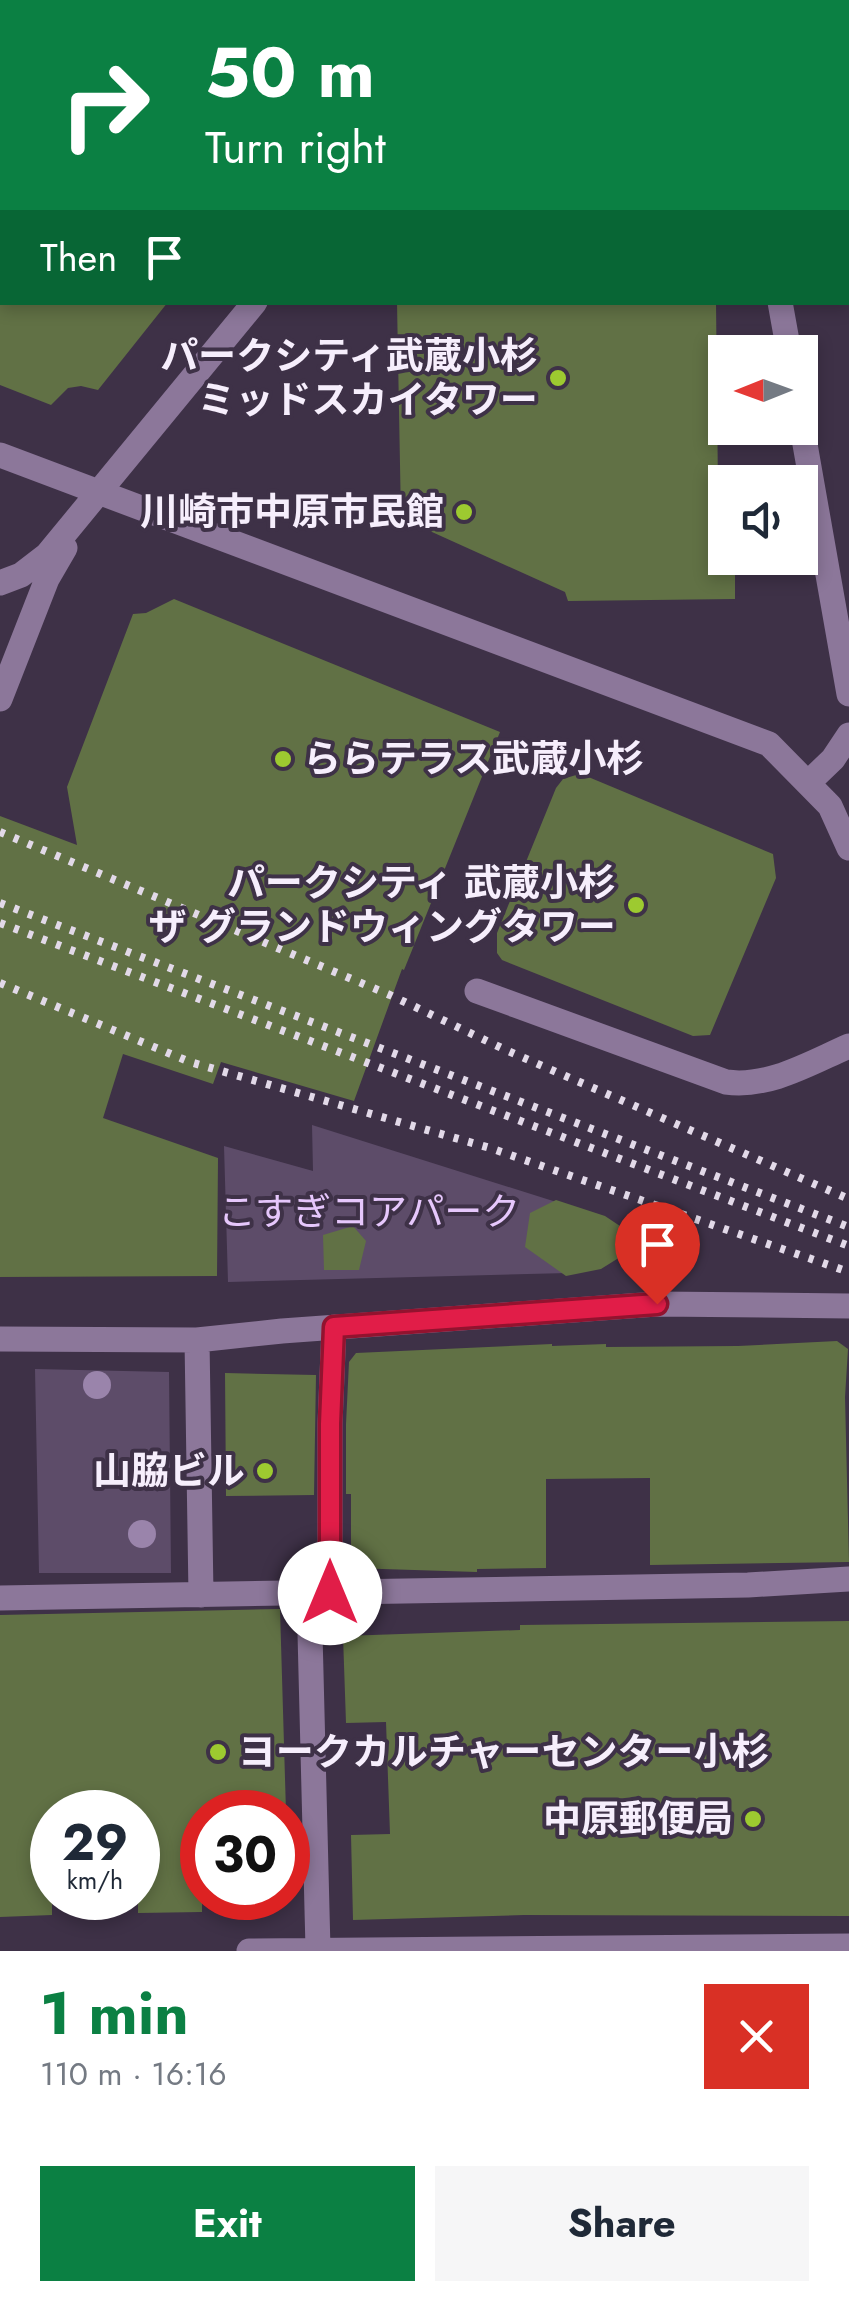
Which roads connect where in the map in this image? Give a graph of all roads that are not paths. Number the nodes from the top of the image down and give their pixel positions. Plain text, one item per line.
1 (253, 305) edge
2 (781, 305) edge
3 (786, 335) edge
4 (805, 445) edge
5 (0, 455) edge
6 (97, 492) junction
7 (0, 583) edge
8 (849, 694) edge
9 (0, 699) edge
10 (849, 735) edge
11 (808, 783) junction
12 (849, 848) edge
13 (476, 990) dead end
14 (849, 1046) edge
15 (849, 1306) edge
16 (334, 1327) junction
17 (0, 1339) edge
18 (198, 1340) junction
19 (849, 1579) edge
20 (320, 1593) junction
21 (201, 1595) junction
22 (0, 1598) edge
23 (849, 1946) edge
24 (318, 1949) edge
25 (249, 1951) edge

1 - 6 street
2 - 3 street
4 - 8 street
5 - 6 street
6 - 7 street
6 - 9 street
6 - 11 street
10 - 11 street
11 - 12 street
13 - 14 street
15 - 16 street
16 - 18 street
16 - 20 street
17 - 18 street
18 - 21 street
19 - 20 street
20 - 21 street
20 - 24 street
21 - 22 street
23 - 24 street
24 - 25 street

